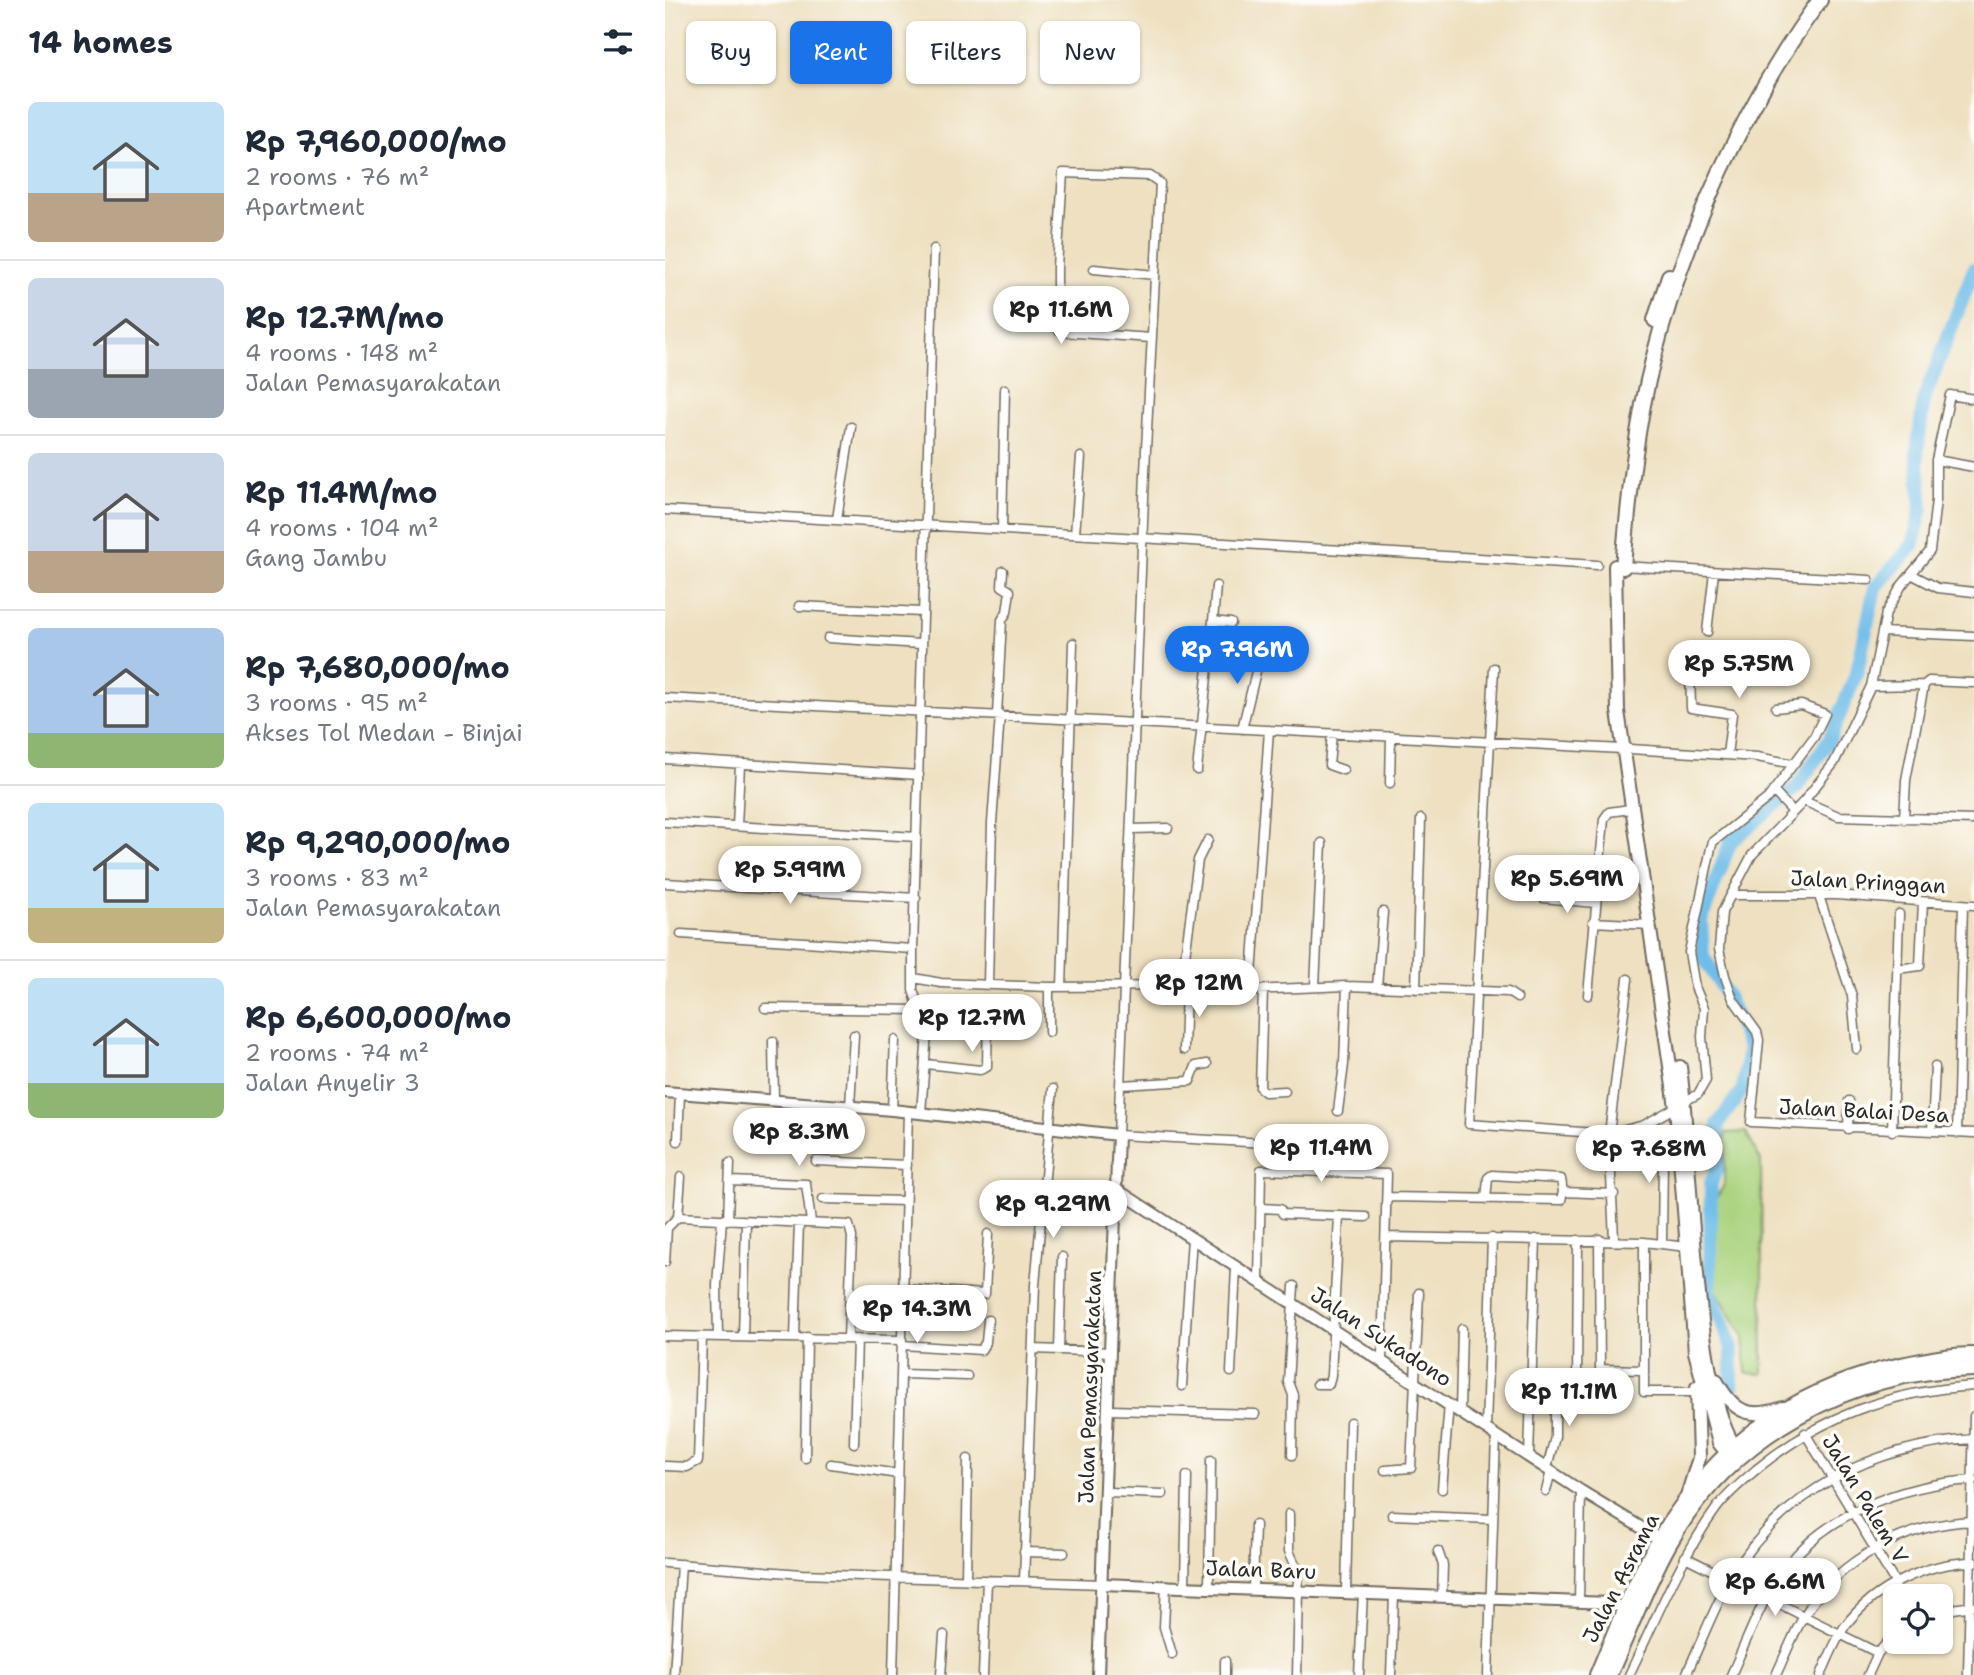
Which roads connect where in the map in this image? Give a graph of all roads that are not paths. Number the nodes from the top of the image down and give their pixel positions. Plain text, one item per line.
1 (1811, 0) edge
2 (1820, 0) edge
3 (934, 249) dead end
4 (1094, 269) dead end
5 (1155, 275) junction
6 (1152, 338) junction
7 (1005, 389) dead end
8 (1974, 399) edge
9 (851, 427) dead end
10 (1081, 457) dead end
11 (1935, 460) junction
12 (1974, 467) edge
13 (665, 510) edge
14 (837, 519) junction
15 (925, 525) junction
16 (1002, 530) junction
17 (1075, 534) junction
18 (1143, 537) junction
19 (1597, 565) dead end
20 (1619, 566) junction
21 (1003, 571) dead end
22 (1714, 572) junction
23 (1913, 575) junction
24 (1869, 580) dead end
25 (1216, 586) dead end
26 (1974, 592) edge
27 (799, 606) dead end
28 (921, 612) junction
29 (1213, 621) junction
30 (1231, 622) dead end
31 (1707, 632) dead end
32 (1882, 632) junction
33 (1974, 636) edge
34 (828, 638) dead end
35 (1073, 643) dead end
36 (920, 644) junction
37 (1261, 651) dead end
38 (1495, 668) dead end
39 (1690, 668) dead end
40 (1974, 683) edge
41 (1924, 685) junction
42 (1871, 686) junction
43 (665, 698) edge
44 (1776, 708) dead end
45 (920, 711) junction
46 (999, 715) junction
47 (1072, 719) junction
48 (1136, 722) junction
49 (1203, 725) junction
50 (1242, 729) junction
51 (1269, 730) junction
52 (1332, 734) junction
53 (1391, 736) junction
54 (1490, 742) junction
55 (1626, 749) junction
56 (1727, 755) junction
57 (665, 759) edge
58 (1794, 764) junction
59 (740, 765) junction
60 (1343, 769) dead end
61 (1197, 770) dead end
62 (919, 775) junction
63 (1390, 783) dead end
64 (1774, 793) junction
65 (1804, 801) junction
66 (1630, 809) junction
67 (1792, 810) junction
68 (1421, 818) dead end
69 (1904, 819) junction
70 (1974, 820) edge
71 (665, 822) edge
72 (737, 826) junction
73 (1168, 828) dead end
74 (1133, 829) junction
75 (917, 837) junction
76 (1208, 841) dead end
77 (1322, 843) dead end
78 (1644, 866) junction
79 (665, 883) edge
80 (1733, 895) junction
81 (1819, 896) junction
82 (916, 898) junction
83 (1543, 898) dead end
84 (1923, 902) junction
85 (1595, 903) junction
86 (1963, 905) junction
87 (1974, 905) edge
88 (1383, 912) dead end
89 (1899, 915) dead end
90 (1593, 922) junction
91 (1650, 925) junction
92 (681, 933) dead end
93 (913, 949) junction
94 (1897, 969) junction
95 (914, 978) junction
96 (1628, 979) dead end
97 (988, 984) junction
98 (1315, 986) junction
99 (1347, 986) junction
100 (1049, 987) junction
101 (1062, 987) junction
102 (1125, 987) junction
103 (1184, 987) junction
104 (1377, 987) junction
105 (1416, 989) junction
106 (1251, 990) junction
107 (1263, 990) junction
108 (1479, 992) junction
109 (1588, 995) dead end
110 (1517, 998) dead end
111 (765, 1008) dead end
112 (920, 1010) junction
113 (988, 1010) dead end
114 (1049, 1032) dead end
115 (854, 1035) dead end
116 (895, 1040) dead end
117 (773, 1041) dead end
118 (1857, 1049) dead end
119 (1184, 1050) dead end
120 (1207, 1064) dead end
121 (926, 1065) junction
122 (1935, 1067) dead end
123 (1121, 1085) junction
124 (1053, 1089) dead end
125 (1285, 1091) dead end
126 (665, 1092) edge
127 (680, 1093) junction
128 (774, 1101) junction
129 (1849, 1101) dead end
130 (1681, 1104) junction
131 (850, 1107) junction
132 (892, 1110) junction
133 (1338, 1111) dead end
134 (908, 1112) junction
135 (921, 1113) junction
136 (1051, 1129) junction
137 (1847, 1129) junction
138 (1892, 1131) junction
139 (1932, 1131) junction
140 (1957, 1133) junction
141 (1974, 1133) edge
142 (1609, 1134) junction
143 (1118, 1135) junction
144 (678, 1141) dead end
145 (1285, 1144) dead end
146 (1663, 1156) dead end
147 (816, 1161) dead end
148 (730, 1163) dead end
149 (907, 1165) junction
150 (681, 1177) dead end
151 (730, 1181) junction
152 (1116, 1189) junction
153 (1563, 1192) junction
154 (1614, 1194) junction
155 (1388, 1197) junction
156 (823, 1199) dead end
157 (1486, 1199) junction
158 (905, 1201) junction
159 (1663, 1201) junction
160 (1688, 1202) junction
161 (1261, 1208) junction
162 (1339, 1216) junction
163 (678, 1217) junction
164 (1366, 1217) dead end
165 (725, 1220) junction
166 (746, 1221) junction
167 (811, 1222) junction
168 (799, 1223) junction
169 (666, 1231) edge
170 (988, 1234) dead end
171 (1387, 1237) junction
172 (1192, 1238) junction
173 (1492, 1238) junction
174 (1536, 1239) junction
175 (1599, 1239) junction
176 (1578, 1240) junction
177 (1614, 1240) junction
178 (1644, 1242) junction
179 (1662, 1243) junction
180 (1687, 1247) junction
181 (1062, 1257) dead end
182 (665, 1262) edge
183 (1236, 1267) junction
184 (1259, 1281) junction
185 (1294, 1286) dead end
186 (902, 1289) junction
187 (1419, 1293) dead end
188 (1293, 1303) junction
189 (988, 1320) dead end
190 (1335, 1329) junction
191 (1462, 1329) dead end
192 (665, 1336) edge
193 (702, 1336) junction
194 (718, 1337) junction
195 (743, 1337) junction
196 (795, 1337) junction
197 (807, 1337) junction
198 (853, 1339) junction
199 (902, 1343) junction
200 (1034, 1349) junction
201 (1059, 1349) junction
202 (1111, 1352) junction
203 (1974, 1356) edge
204 (1696, 1359) junction
205 (1382, 1360) junction
206 (1709, 1368) junction
207 (1974, 1369) edge
208 (1642, 1370) junction
209 (1231, 1372) dead end
210 (901, 1374) junction
211 (967, 1377) dead end
212 (1415, 1382) junction
213 (1317, 1384) dead end
214 (1182, 1386) dead end
215 (1974, 1386) edge
216 (1697, 1392) junction
217 (1448, 1404) junction
218 (1791, 1405) junction
219 (1110, 1410) junction
220 (1459, 1411) junction
221 (1255, 1414) dead end
222 (1974, 1416) edge
223 (1350, 1422) dead end
224 (1491, 1432) junction
225 (1805, 1433) junction
226 (1974, 1439) edge
227 (854, 1443) dead end
228 (1735, 1454) junction
229 (1292, 1455) dead end
230 (1529, 1456) junction
231 (805, 1458) dead end
232 (968, 1459) dead end
233 (1211, 1460) dead end
234 (831, 1464) dead end
235 (665, 1466) edge
236 (1385, 1470) dead end
237 (1549, 1470) junction
238 (898, 1474) junction
239 (1187, 1476) dead end
240 (1831, 1477) junction
241 (1973, 1480) edge
242 (1442, 1489) dead end
243 (1546, 1491) dead end
244 (1581, 1491) junction
245 (1107, 1492) junction
246 (1163, 1494) dead end
247 (1686, 1500) junction
248 (1289, 1514) dead end
249 (1851, 1514) junction
250 (1392, 1515) dead end
251 (1492, 1519) junction
252 (1973, 1521) edge
253 (1255, 1525) dead end
254 (1660, 1539) junction
255 (1875, 1549) junction
256 (1439, 1551) dead end
257 (1024, 1552) junction
258 (1064, 1553) dead end
259 (1685, 1558) junction
260 (1972, 1562) edge
261 (665, 1563) edge
262 (681, 1564) junction
263 (894, 1577) junction
264 (965, 1578) junction
265 (987, 1580) junction
266 (1730, 1580) junction
267 (1024, 1581) junction
268 (1102, 1584) junction
269 (1896, 1584) joint
270 (1166, 1585) junction
271 (1185, 1586) junction
272 (1209, 1586) junction
273 (1253, 1588) junction
274 (1298, 1590) junction
275 (1346, 1592) junction
276 (1363, 1593) junction
277 (1883, 1593) edge
278 (1394, 1595) junction
279 (1442, 1597) junction
280 (1491, 1598) junction
281 (1766, 1598) junction
282 (1579, 1602) junction
283 (1972, 1606) edge
284 (1623, 1607) junction
285 (1953, 1609) edge
286 (1804, 1616) junction
287 (665, 1628) edge
288 (677, 1628) junction
289 (1840, 1634) junction
290 (944, 1635) dead end
291 (1883, 1647) edge
292 (1971, 1652) edge
293 (1878, 1653) junction
294 (1172, 1654) dead end
295 (1225, 1661) dead end
296 (674, 1675) edge
297 (893, 1675) edge
298 (941, 1675) edge
299 (983, 1675) edge
300 (1098, 1675) edge
301 (1225, 1675) edge
302 (1297, 1675) edge
303 (1359, 1675) edge
304 (1391, 1675) edge
305 (1488, 1675) edge
306 (1597, 1675) edge
307 (1609, 1675) edge
308 (1629, 1675) edge
309 (1686, 1675) edge
310 (1731, 1675) edge
311 (1776, 1675) edge
312 (1821, 1675) edge
313 (1868, 1675) edge
314 (1968, 1675) edge

1 - 20 highway
2 - 20 highway
3 - 15 street
4 - 5 street
5 - 6 street
5 - 6 street
6 - 18 street
7 - 16 street
8 - 11 street
9 - 14 street
10 - 17 street
11 - 12 street
11 - 23 street
13 - 14 street
14 - 15 street
15 - 16 street
15 - 28 street
16 - 17 street
17 - 18 street
18 - 19 street
18 - 48 street
20 - 22 street
20 - 55 main road
21 - 46 street
22 - 24 street
22 - 31 street
23 - 26 street
23 - 32 street
25 - 29 street
27 - 28 street
28 - 36 street
29 - 30 street
29 - 49 street
32 - 33 street
32 - 42 street
34 - 36 street
35 - 47 street
36 - 45 street
37 - 50 street
38 - 54 street
39 - 56 street
40 - 41 street
41 - 42 street
41 - 69 street
42 - 65 street
43 - 45 street
44 - 58 street
45 - 46 street
45 - 62 street
46 - 47 street
46 - 97 street
47 - 48 street
47 - 101 street
48 - 49 street
48 - 74 street
49 - 50 street
49 - 61 street
50 - 51 street
51 - 52 street
51 - 106 street
52 - 53 street
52 - 60 street
53 - 54 street
53 - 63 street
54 - 55 street
54 - 108 street
55 - 56 street
55 - 66 main road
55 - 78 main road
56 - 58 street
57 - 59 street
58 - 64 street
59 - 62 street
59 - 72 street
62 - 75 street
64 - 67 street
64 - 130 street
65 - 67 street
65 - 69 street
66 - 78 main road
66 - 85 street
67 - 80 street
68 - 105 street
69 - 70 street
71 - 72 street
72 - 75 street
73 - 74 street
74 - 102 street
75 - 82 street
76 - 103 street
77 - 98 street
78 - 91 main road
78 - 130 main road
79 - 82 street
80 - 81 street, Jalan Pringgan
80 - 137 street, Jalan Balai Desa
81 - 84 street, Jalan Pringgan
81 - 118 street
82 - 93 street
83 - 85 street
84 - 86 street, Jalan Pringgan
84 - 94 street
85 - 90 street
86 - 87 street, Jalan Pringgan
86 - 140 street
88 - 104 street
89 - 94 street
90 - 91 street
90 - 109 street
91 - 130 main road
92 - 93 street
93 - 95 street
94 - 138 street
95 - 97 street
95 - 112 street
96 - 142 street
97 - 100 street
98 - 99 street
98 - 107 street
99 - 104 street
99 - 133 street
100 - 101 street
100 - 114 street
101 - 102 street
102 - 103 street
102 - 123 street
103 - 106 street
103 - 119 street
104 - 105 street
105 - 108 street
106 - 107 street
107 - 125 street
108 - 110 street
108 - 142 street
111 - 112 street
112 - 121 street
113 - 121 street
115 - 131 street
116 - 132 street
117 - 128 street
120 - 123 street
121 - 135 street
122 - 139 street
123 - 143 street
124 - 136 street
126 - 127 street
127 - 128 street
127 - 144 street
128 - 131 street
129 - 137 street
130 - 142 street
130 - 160 main road
131 - 132 street
132 - 134 street
134 - 135 street
134 - 149 street
135 - 136 street
136 - 143 street
136 - 200 street
137 - 138 street, Jalan Balai Desa
138 - 139 street, Jalan Balai Desa
139 - 140 street, Jalan Balai Desa
140 - 141 street, Jalan Balai Desa
142 - 154 street
143 - 145 street
143 - 152 street, Jalan Pemasyarakatan
146 - 159 street
147 - 149 street
148 - 151 street
149 - 158 street
150 - 163 street
151 - 165 street
151 - 167 street
152 - 172 street, Jalan Sukadono
152 - 202 street, Jalan Pemasyarakatan
153 - 154 street
153 - 157 street
153 - 157 street
154 - 177 street
155 - 157 street
155 - 161 street
155 - 171 street
156 - 158 street
158 - 186 street
159 - 160 street
159 - 179 street
160 - 180 main road
160 - 206 main road
161 - 162 street
161 - 184 street
162 - 164 street
162 - 190 street
163 - 165 street
163 - 169 street
165 - 166 street
165 - 194 street
166 - 168 street
166 - 195 street
167 - 168 street
167 - 198 street
168 - 196 street
169 - 182 street
170 - 186 street
171 - 173 street
171 - 205 street
172 - 183 street, Jalan Sukadono
172 - 214 street
173 - 174 street
173 - 224 street
174 - 176 street
174 - 230 street
175 - 176 street
175 - 177 street
175 - 208 street
176 - 237 street
177 - 178 street
178 - 179 street
178 - 208 street
179 - 180 street
180 - 204 main road
181 - 201 street
183 - 184 street, Jalan Sukadono
183 - 209 street
184 - 188 street, Jalan Sukadono
185 - 188 street
186 - 199 street
187 - 212 street
188 - 190 street, Jalan Sukadono
188 - 229 street
189 - 199 street
190 - 205 street, Jalan Sukadono
190 - 213 street
191 - 220 street
192 - 193 street
193 - 194 street
193 - 235 street
194 - 195 street
195 - 196 street
196 - 197 street
197 - 198 street
197 - 231 street
198 - 199 street
198 - 227 street
199 - 210 street
200 - 201 street
200 - 257 street
201 - 202 street
202 - 219 street, Jalan Pemasyarakatan
203 - 218 highway, Jalan Asrama
204 - 216 main road
204 - 228 main road
205 - 212 street, Jalan Sukadono
206 - 218 main road
206 - 228 main road
207 - 228 highway, Jalan Asrama
208 - 216 street
210 - 211 street
210 - 238 street
212 - 217 street, Jalan Sukadono
212 - 236 street
215 - 225 street
216 - 247 main road
217 - 220 street, Jalan Sukadono
217 - 242 street
218 - 228 highway, Jalan Asrama
219 - 221 street
219 - 245 street, Jalan Pemasyarakatan
220 - 224 street, Jalan Sukadono
222 - 226 street
223 - 275 street
224 - 230 street, Jalan Sukadono
224 - 251 street
225 - 240 street, Jalan Palem V
225 - 259 street
226 - 240 street
226 - 241 street
228 - 247 highway, Jalan Asrama
228 - 284 highway, Jalan Asrama
230 - 237 street, Jalan Sukadono
232 - 264 street
233 - 272 street
234 - 238 street
237 - 243 street
237 - 244 street, Jalan Sukadono
238 - 263 street
239 - 271 street
240 - 249 street, Jalan Palem V
240 - 266 street
241 - 249 street
241 - 252 street
244 - 254 street, Jalan Sukadono
244 - 282 street
245 - 246 street
245 - 268 street, Jalan Pemasyarakatan
247 - 254 highway, Jalan Asrama
248 - 274 street
249 - 255 street, Jalan Palem V
249 - 281 street
250 - 251 street
251 - 280 street
252 - 255 street
252 - 260 street
253 - 273 street
254 - 284 highway, Jalan Asrama
255 - 269 street, Jalan Palem V
255 - 286 street
256 - 279 street
257 - 258 street
257 - 267 street
259 - 266 street
259 - 308 street
260 - 269 street
260 - 283 street
261 - 262 street, Jalan Baru
262 - 263 street, Jalan Baru
262 - 288 street
263 - 264 street, Jalan Baru
263 - 297 street
264 - 265 street, Jalan Baru
265 - 267 street, Jalan Baru
265 - 299 street
266 - 281 street
266 - 309 street
267 - 268 street, Jalan Baru
268 - 270 street, Jalan Baru
268 - 300 street, Jalan Pemasyarakatan
270 - 271 street, Jalan Baru
270 - 294 street
271 - 272 street, Jalan Baru
272 - 273 street, Jalan Baru
273 - 274 street, Jalan Baru
274 - 275 street, Jalan Baru
274 - 302 street
275 - 276 street, Jalan Baru
276 - 278 street, Jalan Baru
276 - 303 street
277 - 289 street
278 - 279 street, Jalan Baru
278 - 304 street
279 - 280 street, Jalan Baru
280 - 282 street, Jalan Baru
280 - 305 street
281 - 286 street
281 - 310 street
282 - 284 street, Jalan Baru
283 - 285 street
283 - 292 street
284 - 306 highway, Jalan Asrama
284 - 307 highway, Jalan Asrama
286 - 289 street
286 - 311 street
287 - 288 street
288 - 296 street
289 - 293 street
289 - 312 street
290 - 298 street
291 - 293 street
292 - 314 street
293 - 313 street
295 - 301 street

